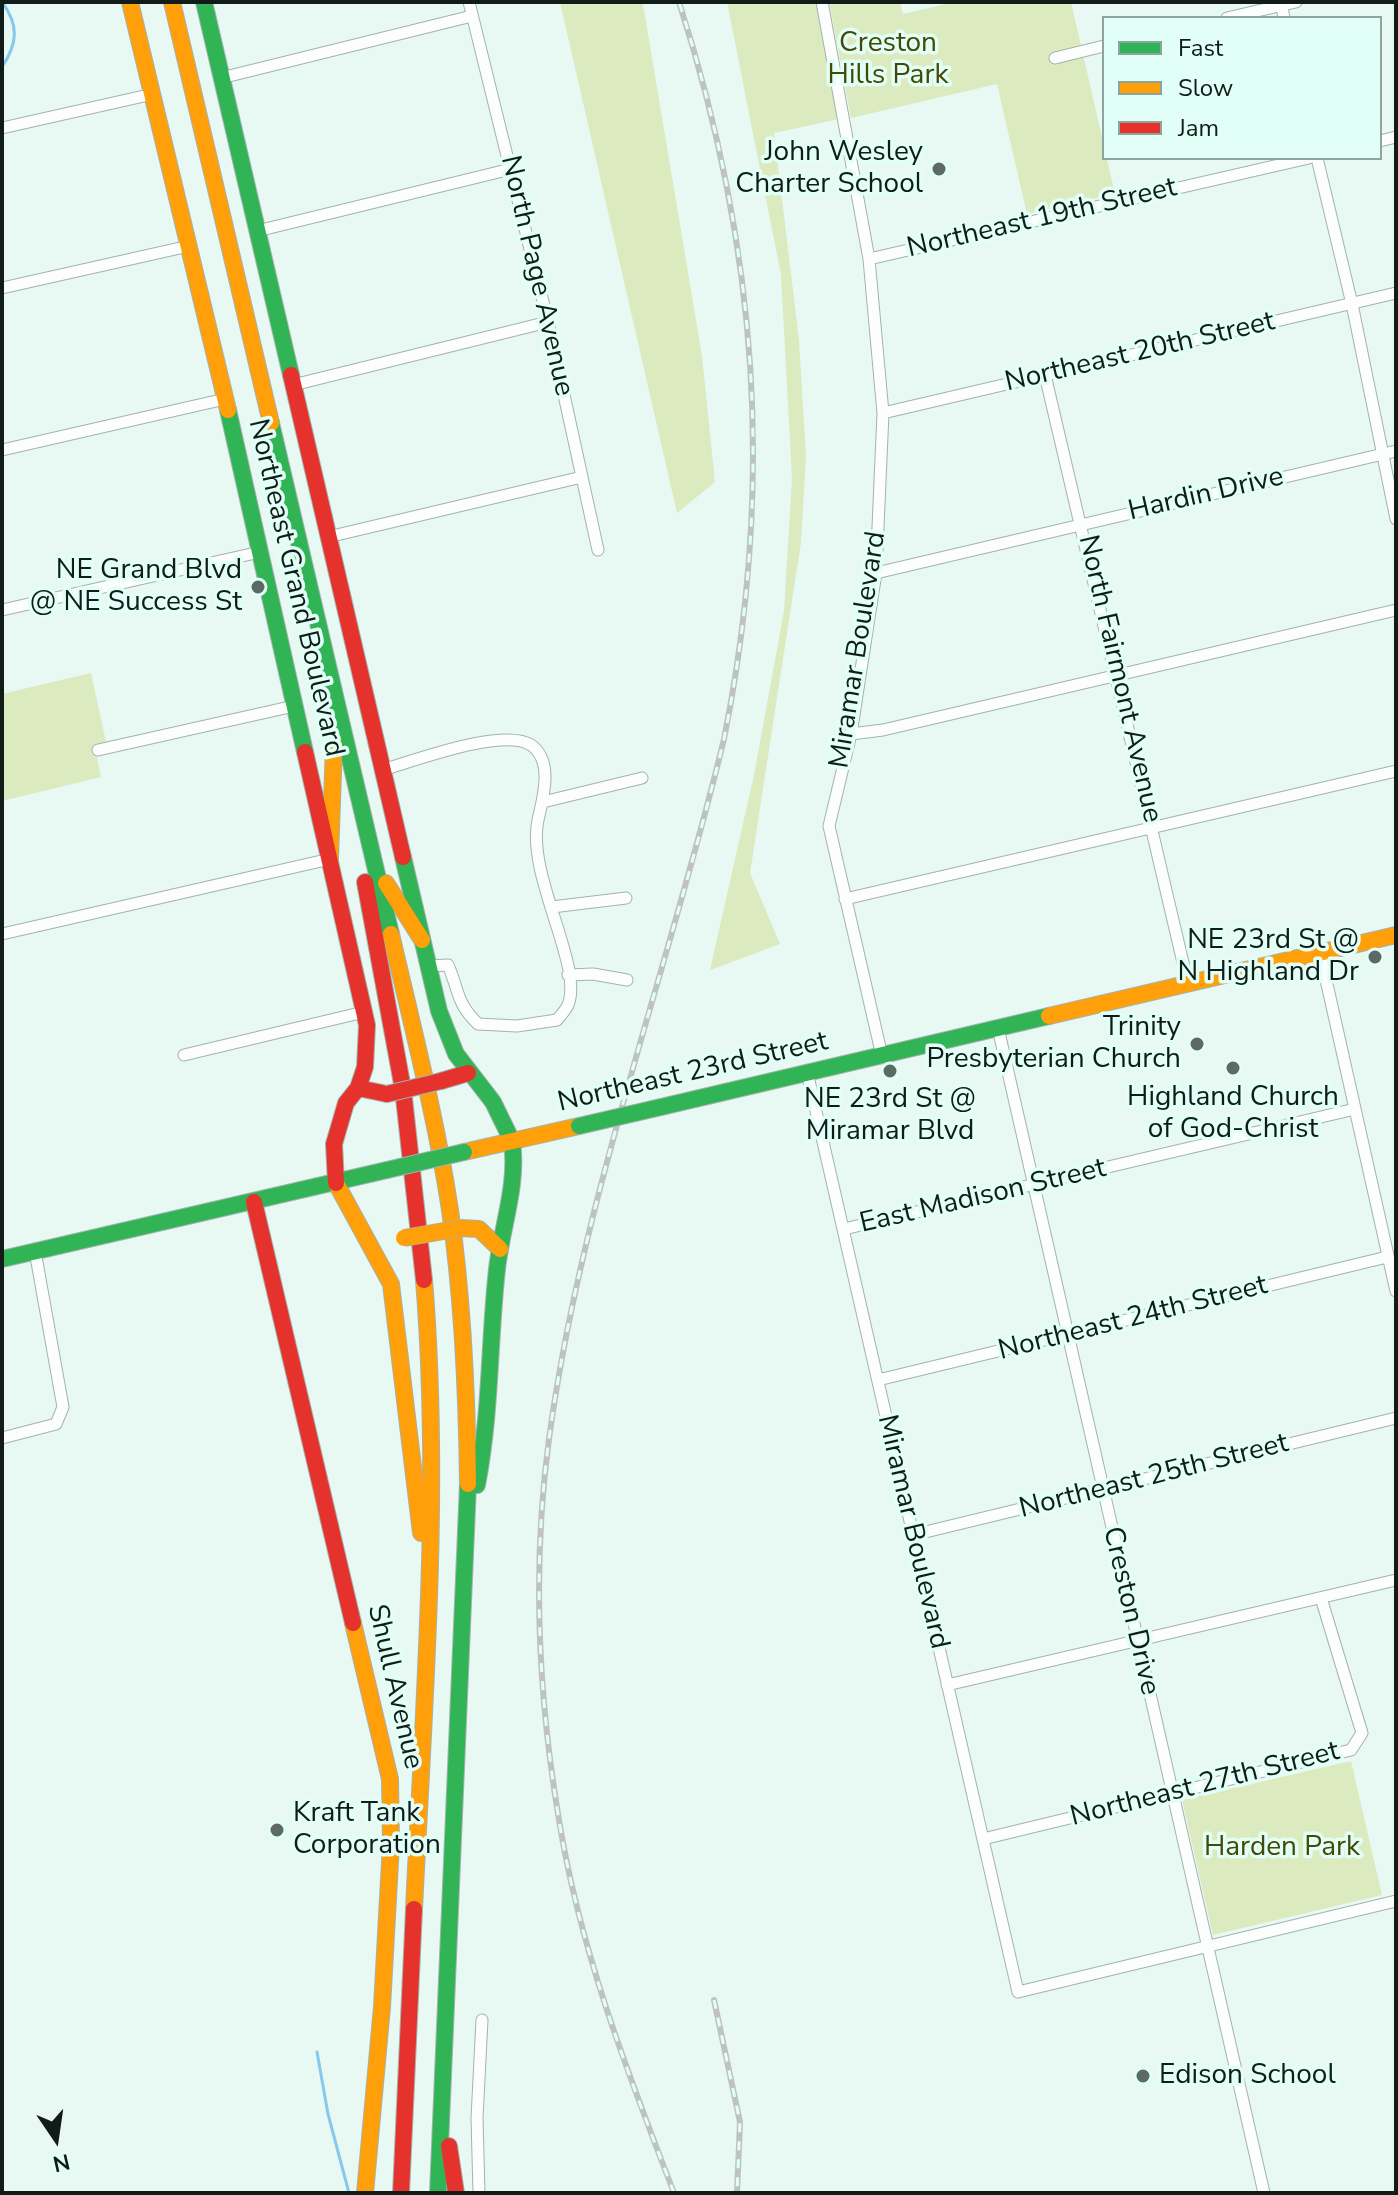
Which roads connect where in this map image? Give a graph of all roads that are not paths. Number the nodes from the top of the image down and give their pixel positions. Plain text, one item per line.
1 (130, 2) edge
2 (159, 2) edge
3 (172, 2) edge
4 (204, 2) edge
5 (469, 2) edge
6 (822, 2) edge
7 (1296, 2) edge
8 (1282, 9) edge
9 (472, 16) junction
10 (1239, 16) edge
11 (1102, 46) edge
12 (1055, 58) dead end
13 (221, 78) junction
14 (153, 94) junction
15 (2, 128) edge
16 (1300, 160) edge
17 (1317, 160) edge
18 (511, 169) junction
19 (257, 231) junction
20 (189, 246) junction
21 (869, 259) junction
22 (2, 288) edge
23 (1396, 293) edge
24 (1352, 304) junction
25 (548, 322) junction
26 (1045, 375) junction
27 (293, 385) junction
28 (225, 399) junction
29 (883, 413) junction
30 (2, 450) edge
31 (1396, 451) edge
32 (1380, 454) junction
33 (582, 477) junction
34 (1396, 519) edge
35 (1082, 524) junction
36 (328, 537) junction
37 (598, 550) dead end
38 (260, 552) junction
39 (876, 573) junction
40 (2, 610) edge
41 (1396, 610) edge
42 (1116, 674) junction
43 (294, 706) junction
44 (851, 734) junction
45 (334, 744) junction
46 (98, 750) dead end
47 (382, 770) junction
48 (1396, 771) edge
49 (642, 778) dead end
50 (543, 802) junction
51 (1154, 827) junction
52 (330, 859) junction
53 (376, 866) junction
54 (626, 898) dead end
55 (845, 899) junction
56 (552, 907) junction
57 (2, 934) edge
58 (1396, 935) edge
59 (422, 940) junction
60 (1320, 953) junction
61 (428, 966) junction
62 (568, 975) junction
63 (627, 980) dead end
64 (1188, 984) junction
65 (364, 1012) junction
66 (998, 1028) junction
67 (184, 1055) dead end
68 (882, 1056) junction
69 (807, 1072) junction
70 (468, 1073) junction
71 (358, 1088) junction
72 (1355, 1109) junction
73 (512, 1141) junction
74 (336, 1183) junction
75 (1033, 1186) junction
76 (254, 1202) junction
77 (844, 1229) junction
78 (500, 1249) junction
79 (35, 1251) junction
80 (1387, 1257) junction
81 (2, 1259) edge
82 (384, 1265) junction
83 (1396, 1291) edge
84 (1067, 1337) junction
85 (878, 1380) junction
86 (1396, 1418) edge
87 (2, 1438) edge
88 (1101, 1490) junction
89 (469, 1520) junction
90 (913, 1535) junction
91 (429, 1577) junction
92 (1396, 1580) edge
93 (1321, 1598) junction
94 (1137, 1642) junction
95 (947, 1685) junction
96 (1173, 1793) junction
97 (983, 1839) junction
98 (1396, 1901) edge
99 (1208, 1946) junction
100 (482, 2020) dead end
101 (442, 2102) junction
102 (365, 2193) edge
103 (401, 2193) edge
104 (438, 2193) edge
105 (456, 2193) edge
106 (479, 2193) edge
107 (1264, 2193) edge

1 - 14 main road, Northeast Grand Boulevard
2 - 45 main road
3 - 53 main road
4 - 13 main road, Northeast Grand Boulevard
5 - 9 street, North Page Avenue
6 - 21 street, Miramar Boulevard
7 - 8 street
8 - 10 street
9 - 13 street
9 - 18 street, North Page Avenue
11 - 12 street
13 - 19 main road, Northeast Grand Boulevard
14 - 15 street
14 - 20 main road, Northeast Grand Boulevard
16 - 21 street, Northeast 19th Street
17 - 24 street
18 - 19 street
18 - 25 street, North Page Avenue
19 - 27 main road, Northeast Grand Boulevard
20 - 22 street
20 - 28 main road, Northeast Grand Boulevard
21 - 29 street, Miramar Boulevard
23 - 24 street, Northeast 20th Street
24 - 26 street, Northeast 20th Street
24 - 32 street
25 - 27 street
25 - 33 street, North Page Avenue
26 - 29 street, Northeast 20th Street
26 - 35 street, North Fairmont Avenue
27 - 36 main road, Northeast Grand Boulevard
28 - 30 street
28 - 38 main road, Northeast Grand Boulevard
29 - 39 street, Miramar Boulevard
31 - 32 street, Hardin Drive
32 - 34 street
32 - 35 street, Hardin Drive
33 - 36 street
33 - 37 street, North Page Avenue
35 - 39 street, Hardin Drive
35 - 42 street, North Fairmont Avenue
36 - 47 main road, Northeast Grand Boulevard
38 - 40 street
38 - 43 main road, Northeast Grand Boulevard
39 - 44 street, Miramar Boulevard
41 - 42 street
42 - 44 street
42 - 51 street, North Fairmont Avenue
43 - 46 street
43 - 52 main road, Northeast Grand Boulevard
44 - 55 street, Miramar Boulevard
45 - 52 main road
45 - 91 main road
47 - 50 street
47 - 59 main road, Northeast Grand Boulevard
48 - 51 street
49 - 50 street
50 - 56 street
51 - 55 street
51 - 64 street, North Fairmont Avenue
52 - 57 street
52 - 65 main road, Northeast Grand Boulevard
53 - 59 main road
53 - 89 main road
54 - 56 street
55 - 68 street, Miramar Boulevard
56 - 62 street
58 - 60 main road, Northeast 23rd Street
59 - 61 main road, Northeast Grand Boulevard
60 - 64 main road, Northeast 23rd Street
60 - 72 street
61 - 62 street
61 - 70 main road, Northeast Grand Boulevard
62 - 63 street
64 - 66 main road, Northeast 23rd Street
65 - 67 street
65 - 71 main road, Northeast Grand Boulevard
66 - 68 main road, Northeast 23rd Street
66 - 75 street, Creston Drive
68 - 69 main road, Northeast 23rd Street
69 - 73 main road, Northeast 23rd Street, bridge
69 - 77 street, Miramar Boulevard
70 - 71 main road, bridge
70 - 73 main road, Northeast Grand Boulevard
71 - 74 main road, Northeast Grand Boulevard
72 - 75 street, East Madison Street
72 - 80 street
73 - 74 main road, Northeast 23rd Street, bridge
73 - 78 main road
74 - 76 main road, Northeast 23rd Street
74 - 82 main road
75 - 77 street, East Madison Street
75 - 84 street, Creston Drive
76 - 79 main road, Northeast 23rd Street
76 - 102 main road, Shull Avenue
77 - 85 street, Miramar Boulevard
78 - 82 main road, bridge
78 - 89 main road
79 - 81 main road, Northeast 23rd Street
79 - 87 street
80 - 83 street
80 - 84 street, Northeast 24th Street
82 - 91 main road
84 - 85 street, Northeast 24th Street
84 - 88 street, Creston Drive
85 - 90 street, Miramar Boulevard
86 - 88 street, Northeast 25th Street
88 - 90 street, Northeast 25th Street
88 - 94 street, Creston Drive
89 - 101 main road
90 - 95 street, Miramar Boulevard
91 - 103 main road
92 - 93 street
93 - 94 street
93 - 96 street, Northeast 27th Street
94 - 95 street
94 - 96 street, Creston Drive
95 - 97 street, Miramar Boulevard
96 - 97 street, Northeast 27th Street
96 - 99 street, Creston Drive
97 - 99 street, Miramar Boulevard
98 - 99 street
99 - 107 street, Creston Drive
100 - 106 street
101 - 104 main road
101 - 105 main road

